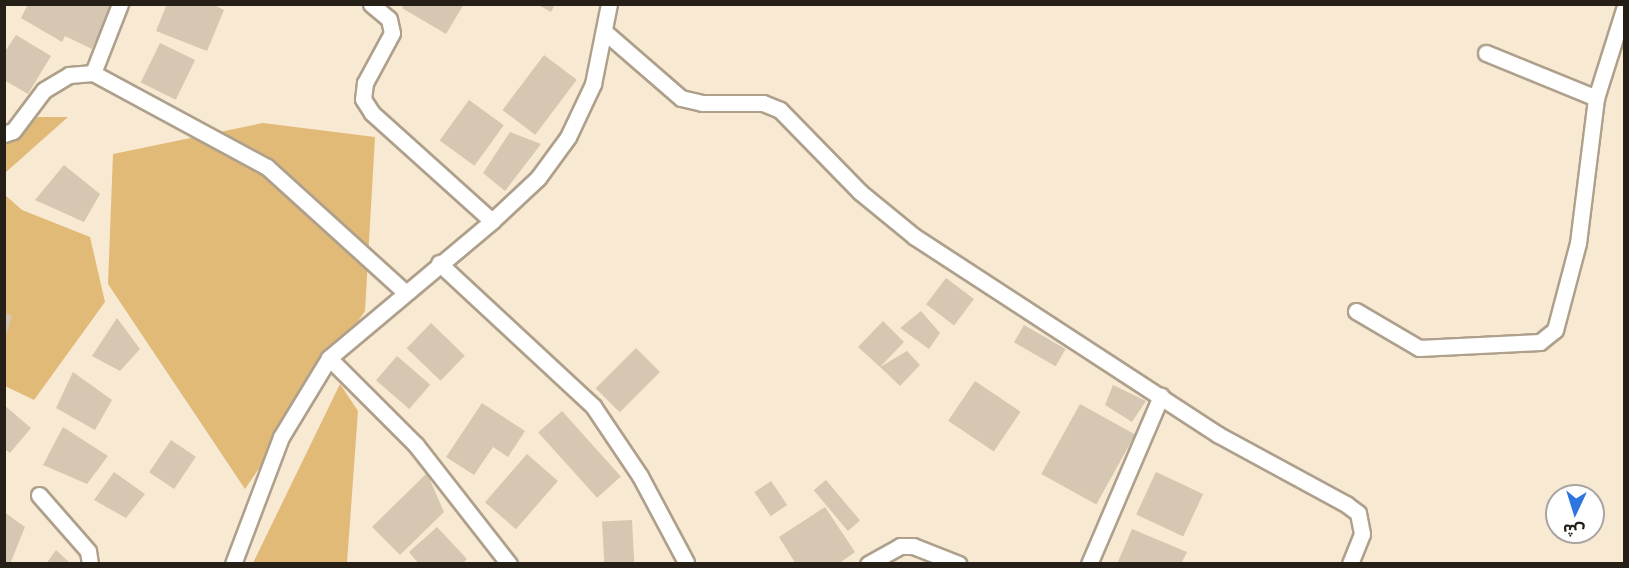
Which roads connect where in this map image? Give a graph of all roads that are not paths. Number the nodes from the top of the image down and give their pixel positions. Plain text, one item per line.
1 (120, 4) edge
2 (371, 4) edge
3 (609, 4) edge
4 (1624, 9) edge
5 (606, 33) junction
6 (1486, 53) dead end
7 (93, 73) junction
8 (1596, 98) junction
9 (4, 134) edge
10 (492, 221) junction
11 (439, 263) junction
12 (405, 292) junction
13 (1356, 311) dead end
14 (329, 358) junction
15 (1161, 396) junction
16 (39, 495) dead end
17 (686, 561) dead end
18 (90, 564) edge
19 (233, 564) edge
20 (509, 564) edge
21 (868, 564) edge
22 (959, 564) edge
23 (1089, 564) edge
24 (1350, 564) edge

1 - 7 street
2 - 10 street
3 - 5 street
4 - 8 street
5 - 10 street
5 - 15 street
6 - 8 street
7 - 9 street
7 - 12 street
8 - 13 street
10 - 11 street
11 - 12 street
11 - 17 street
12 - 14 street
14 - 19 street
14 - 20 street
15 - 23 street
15 - 24 street
16 - 18 street
21 - 22 street

